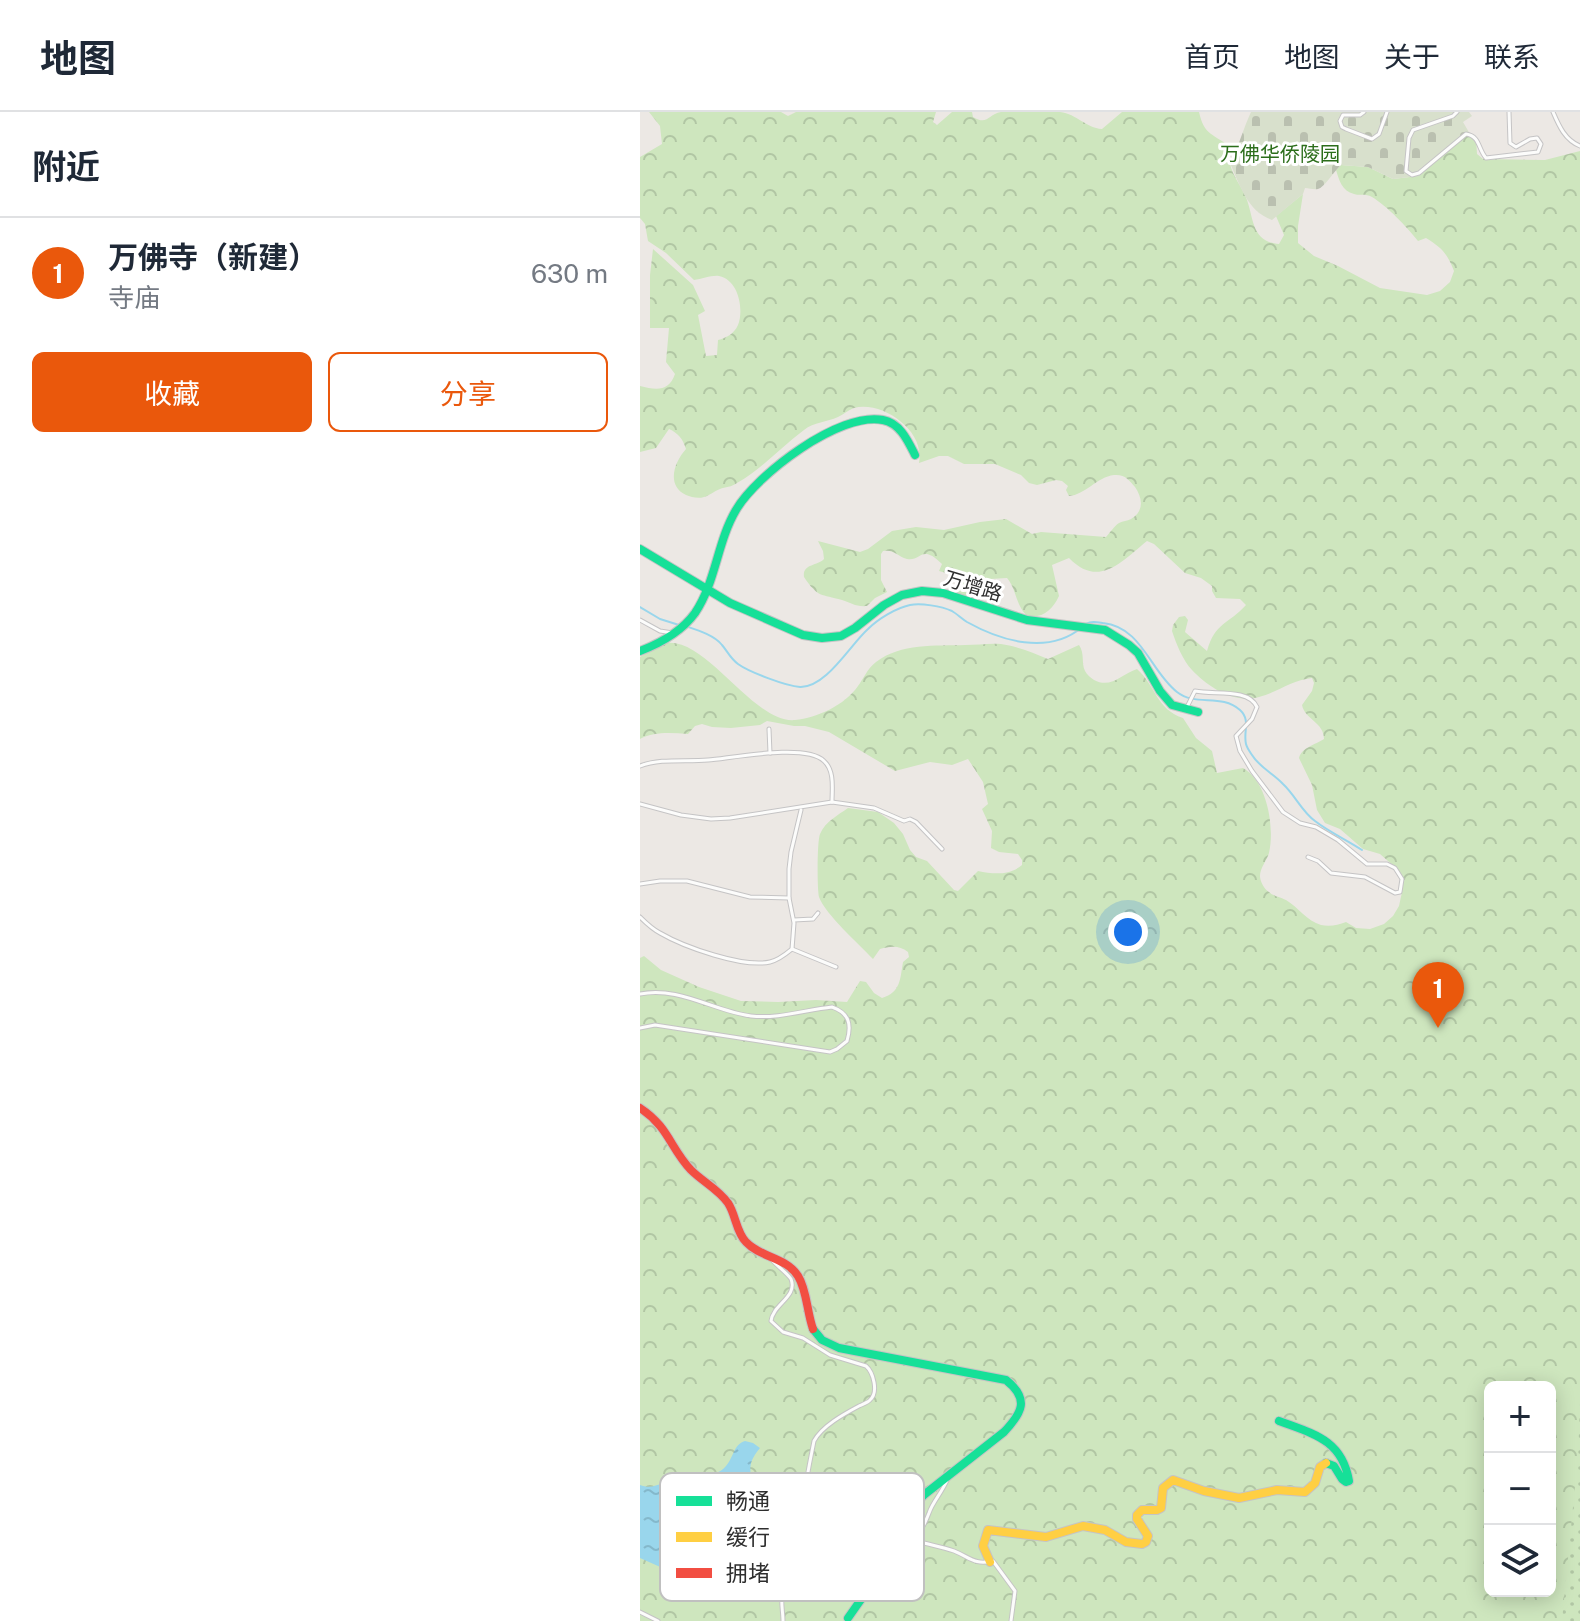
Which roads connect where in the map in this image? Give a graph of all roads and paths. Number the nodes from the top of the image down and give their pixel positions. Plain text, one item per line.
1 (1364, 112) edge
2 (1387, 112) edge
3 (1457, 112) edge
4 (1509, 112) edge
5 (1553, 112) edge
6 (1580, 146) edge
7 (915, 455) dead end
8 (640, 549) edge
9 (706, 589) junction
10 (640, 620) edge
11 (676, 632) junction
12 (640, 651) edge
13 (1187, 707) junction
14 (1198, 712) dead end
15 (769, 729) dead end
16 (770, 753) junction
17 (640, 766) edge
18 (832, 802) junction
19 (640, 804) edge
20 (801, 809) junction
21 (942, 849) dead end
22 (1308, 857) dead end
23 (640, 884) edge
24 (789, 898) junction
25 (818, 913) dead end
26 (640, 917) edge
27 (794, 920) junction
28 (792, 949) junction
29 (836, 967) dead end
30 (640, 994) edge
31 (640, 1028) edge
32 (640, 1108) edge
33 (765, 1254) junction
34 (1279, 1421) dead end
35 (809, 1473) edge
36 (949, 1475) junction
37 (924, 1495) edge
38 (924, 1526) edge
39 (924, 1543) edge
40 (990, 1562) junction
41 (782, 1601) edge
42 (863, 1601) edge
43 (640, 1612) edge
44 (848, 1618) dead end
45 (658, 1621) edge
46 (783, 1621) edge
47 (1011, 1621) edge

1 - 2 street
3 - 4 street
5 - 6 street
7 - 9 street
8 - 9 street, 万增路
9 - 11 street
9 - 13 street, 万增路
10 - 11 street
11 - 12 street
13 - 14 street
13 - 22 street
15 - 16 street
16 - 17 street
16 - 18 street
18 - 20 street
18 - 21 street
19 - 20 street
20 - 24 street
23 - 24 street
24 - 27 street
25 - 27 street
26 - 28 street
27 - 28 street
28 - 29 street
30 - 31 street
32 - 33 street
33 - 35 street
33 - 36 street
34 - 40 street
36 - 37 street
36 - 38 street
39 - 40 street
40 - 47 street
41 - 46 street
42 - 44 street
43 - 45 street

